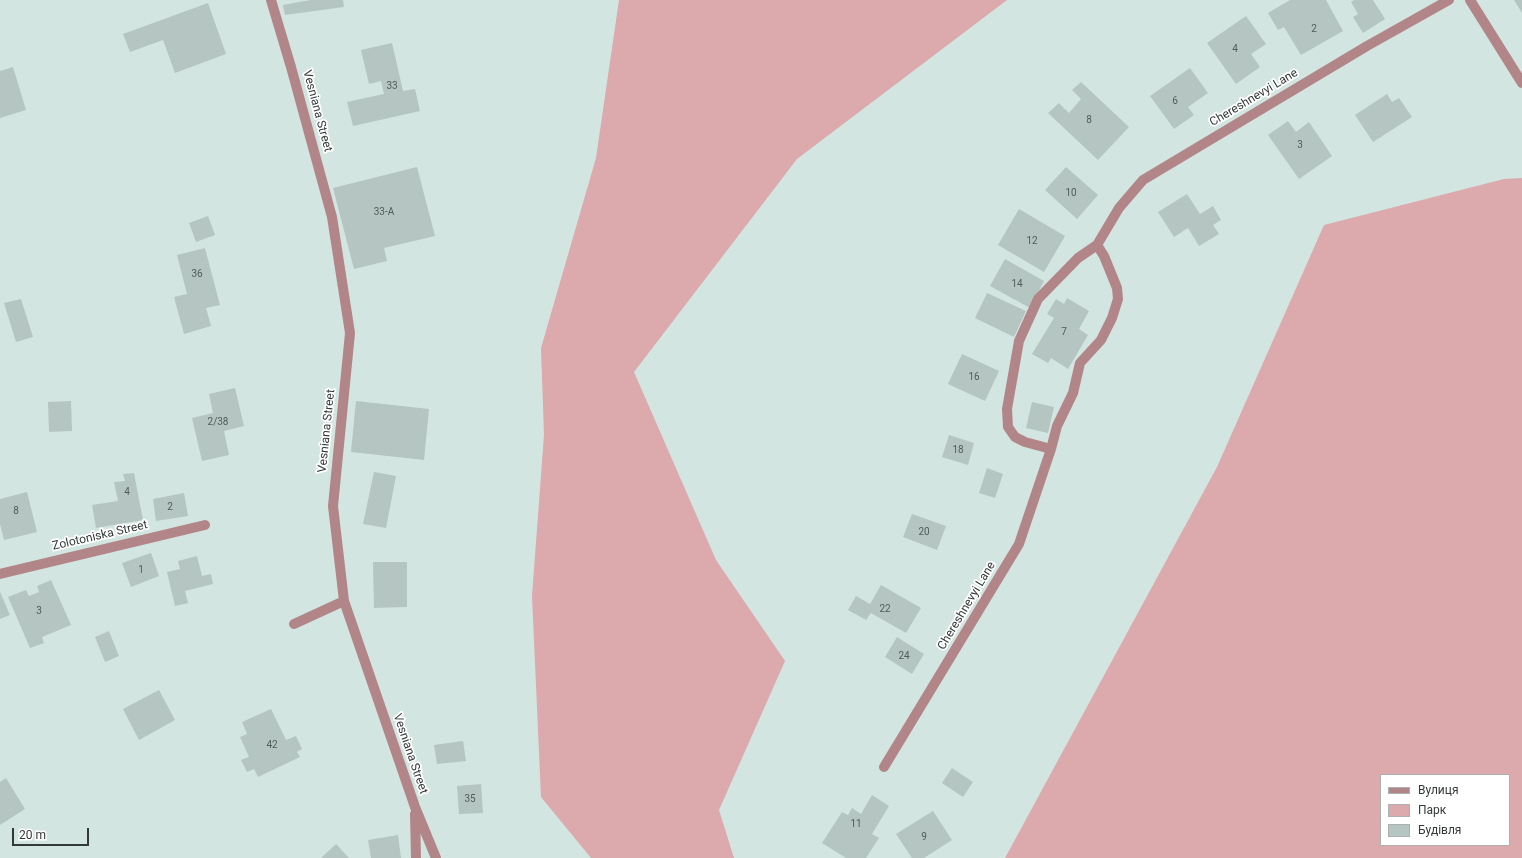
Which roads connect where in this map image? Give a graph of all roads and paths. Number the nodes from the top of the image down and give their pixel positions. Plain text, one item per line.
1 (271, 0) edge
2 (1449, 0) edge
3 (1470, 0) edge
4 (1522, 83) edge
5 (1097, 244) junction
6 (1051, 449) junction
7 (205, 525) dead end
8 (0, 574) edge
9 (344, 602) junction
10 (294, 624) dead end
11 (884, 767) dead end
12 (415, 807) junction
13 (416, 858) edge
14 (436, 858) edge

1 - 9 street, Vesniana Street
2 - 5 street, Chereshnevyi Lane
3 - 4 street
5 - 6 street, Chereshnevyi Lane
5 - 6 street, Chereshnevyi Lane
6 - 11 street, Chereshnevyi Lane
7 - 8 street, Zolotoniska Street
9 - 10 street
9 - 12 street, Vesniana Street
12 - 13 street
12 - 14 street, Vesniana Street

